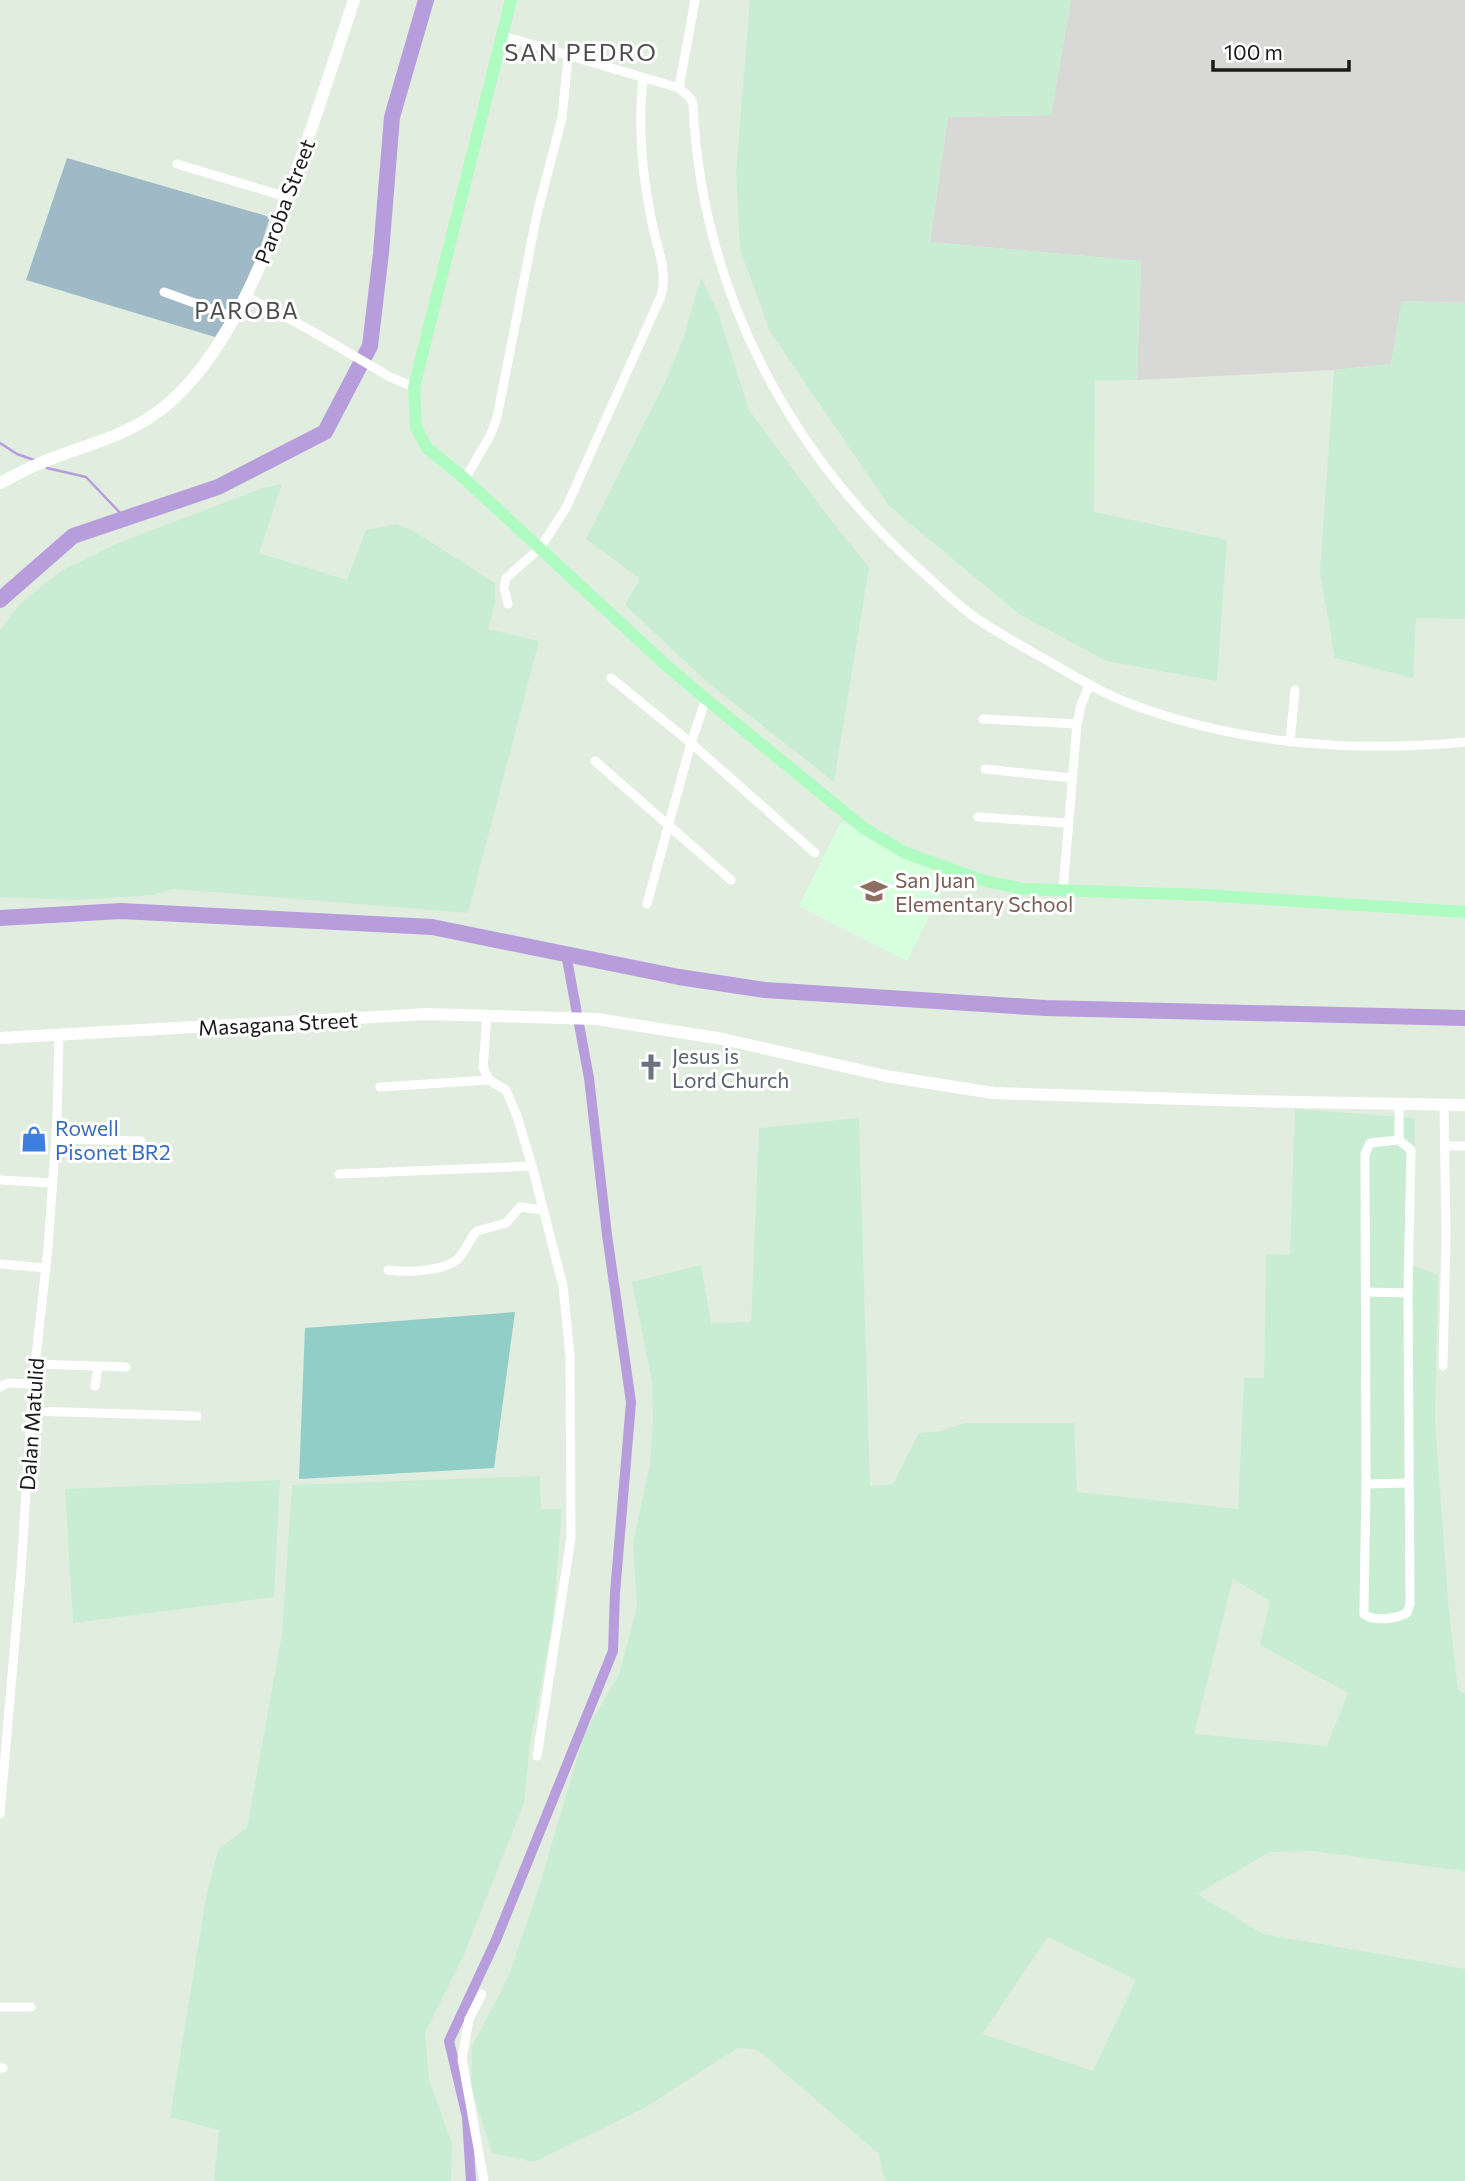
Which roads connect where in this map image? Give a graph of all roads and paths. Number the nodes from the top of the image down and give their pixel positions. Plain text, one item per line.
1 (354, 0) edge
2 (511, 0) edge
3 (695, 0) edge
4 (503, 36) junction
5 (568, 57) junction
6 (642, 78) junction
7 (679, 88) junction
8 (177, 164) dead end
9 (287, 197) junction
10 (163, 292) dead end
11 (246, 296) junction
12 (233, 317) junction
13 (414, 387) junction
14 (464, 479) junction
15 (0, 483) edge
16 (540, 548) junction
17 (508, 604) dead end
18 (611, 678) dead end
19 (1089, 686) junction
20 (1295, 690) dead end
21 (706, 699) junction
22 (983, 719) dead end
23 (1077, 724) junction
24 (1290, 742) junction
25 (1465, 742) edge
26 (691, 744) junction
27 (595, 761) dead end
28 (985, 769) dead end
29 (1072, 778) junction
30 (978, 817) dead end
31 (1067, 823) junction
32 (670, 825) junction
33 (815, 853) dead end
34 (731, 880) dead end
35 (1063, 890) junction
36 (648, 904) dead end
37 (1465, 912) edge
38 (487, 1017) junction
39 (59, 1035) junction
40 (0, 1038) edge
41 (489, 1080) junction
42 (380, 1087) dead end
43 (1399, 1104) junction
44 (1444, 1105) junction
45 (1465, 1105) edge
46 (56, 1139) junction
47 (141, 1140) dead end
48 (1399, 1140) junction
49 (1445, 1146) junction
50 (1465, 1146) edge
51 (533, 1166) junction
52 (338, 1174) dead end
53 (0, 1180) edge
54 (52, 1183) junction
55 (543, 1210) junction
56 (0, 1264) edge
57 (46, 1268) junction
58 (388, 1270) dead end
59 (1366, 1292) junction
60 (1408, 1293) junction
61 (35, 1364) junction
62 (1443, 1366) dead end
63 (98, 1367) junction
64 (126, 1367) dead end
65 (33, 1384) junction
66 (95, 1386) dead end
67 (0, 1387) edge
68 (31, 1410) junction
69 (197, 1416) dead end
70 (1408, 1483) junction
71 (1366, 1484) junction
72 (537, 1756) dead end
73 (0, 1814) edge
74 (482, 1994) dead end
75 (0, 2007) edge
76 (31, 2007) dead end
77 (484, 2181) edge

1 - 9 street, Paroba Street
2 - 4 main road
3 - 7 street
4 - 5 street
4 - 13 main road
5 - 6 street
5 - 14 street
6 - 7 street
6 - 16 street
7 - 19 street
8 - 9 street
9 - 11 street, Paroba Street
10 - 12 street
11 - 12 street, Paroba Street
11 - 13 street
12 - 15 street, Paroba Street
13 - 14 main road
14 - 16 main road
16 - 17 street
16 - 21 main road
18 - 26 street
19 - 23 street
19 - 24 street
20 - 24 street
21 - 26 street
21 - 35 main road
22 - 23 street
23 - 29 street
24 - 25 street
26 - 32 street
26 - 33 street
27 - 32 street
28 - 29 street
29 - 31 street
30 - 31 street
31 - 35 street
32 - 34 street
32 - 36 street
35 - 37 main road
38 - 39 street, Masagana Street
38 - 41 street
38 - 43 street, Masagana Street
39 - 40 street, Masagana Street
39 - 46 street, Dalan Matulid
41 - 42 street
41 - 51 street
43 - 44 street, Masagana Street
43 - 48 street
44 - 45 street, Masagana Street
44 - 49 street
46 - 47 street
46 - 54 street, Dalan Matulid
48 - 59 street
48 - 60 street
49 - 50 street
49 - 62 street
51 - 52 street
51 - 55 street
53 - 54 street
54 - 57 street, Dalan Matulid
55 - 58 street
55 - 72 street
56 - 57 street
57 - 61 street, Dalan Matulid
59 - 60 street
59 - 71 street
60 - 70 street
61 - 63 street
61 - 65 street, Dalan Matulid
63 - 64 street
63 - 66 street
65 - 67 street
65 - 68 street, Dalan Matulid
68 - 69 street
68 - 73 street, Dalan Matulid
70 - 71 street
70 - 71 street
74 - 77 street
75 - 76 street

